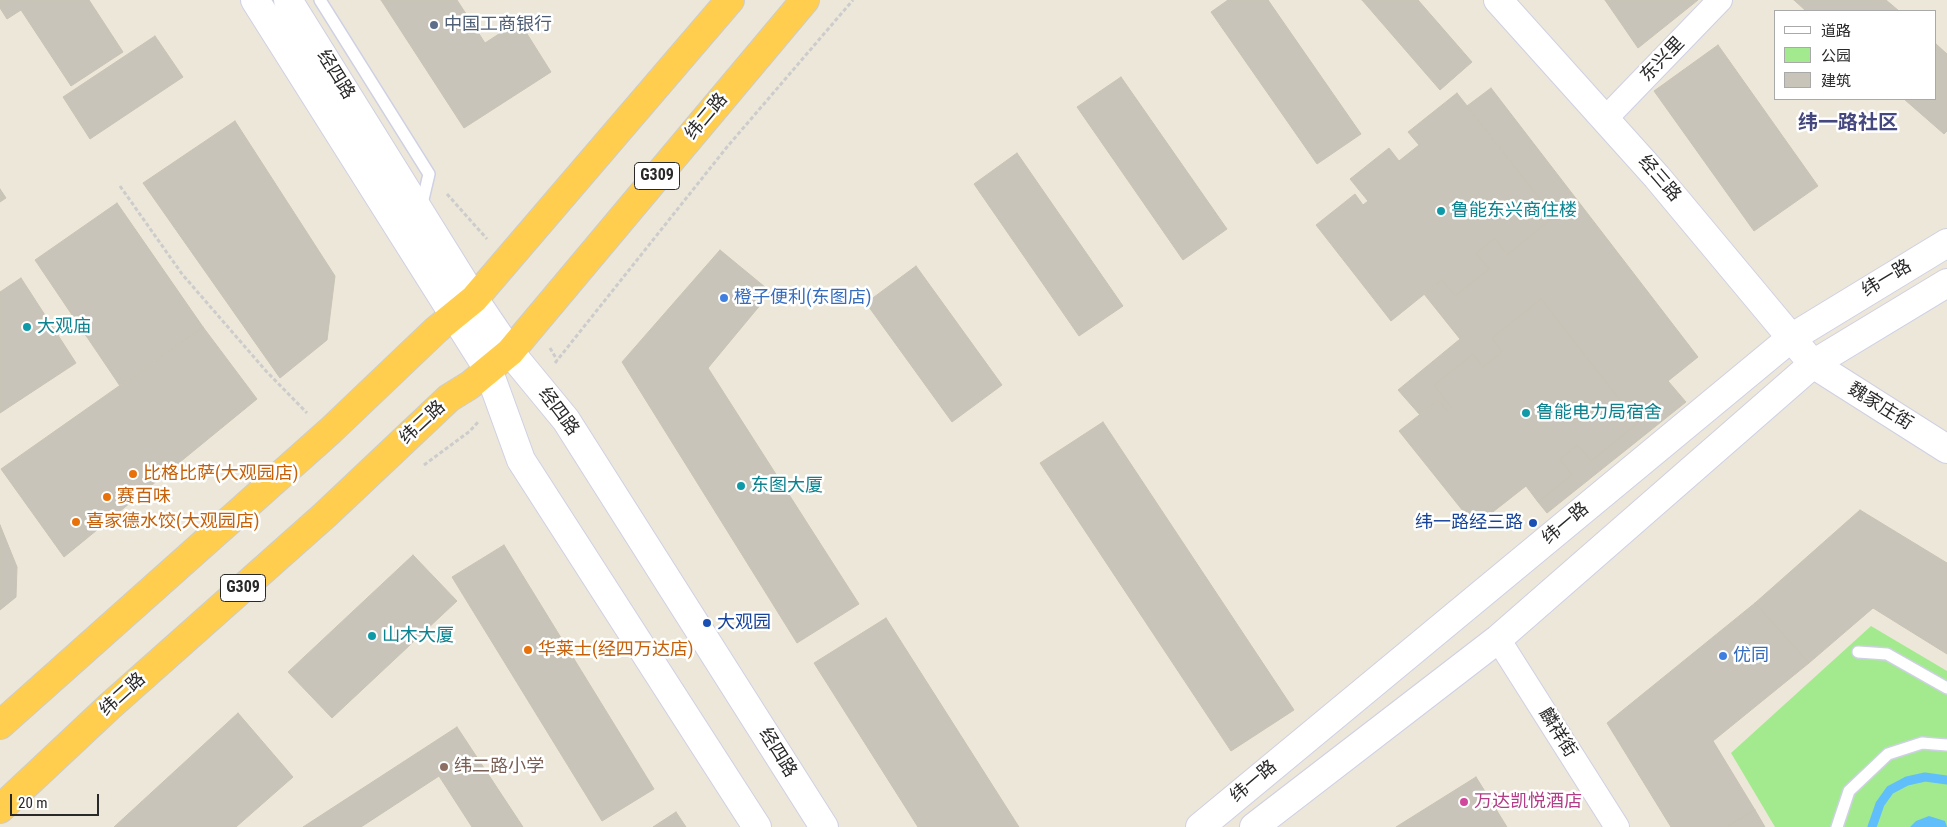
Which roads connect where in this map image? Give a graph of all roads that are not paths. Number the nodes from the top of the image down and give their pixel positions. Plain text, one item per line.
1 (255, 0) edge
2 (288, 0) edge
3 (320, 0) edge
4 (730, 0) edge
5 (805, 0) edge
6 (1498, 0) edge
7 (1720, 0) edge
8 (1605, 119) junction
9 (420, 213) junction
10 (1947, 243) edge
11 (1947, 283) edge
12 (464, 307) junction
13 (1791, 338) junction
14 (510, 352) junction
15 (1813, 364) junction
16 (488, 369) junction
17 (1947, 450) edge
18 (1498, 639) junction
19 (1858, 652) dead end
20 (1947, 688) edge
21 (0, 725) edge
22 (1947, 745) edge
23 (0, 809) edge
24 (757, 827) edge
25 (824, 827) edge
26 (1200, 827) edge
27 (1254, 827) edge
28 (1616, 827) edge
29 (1837, 827) edge

1 - 12 main road, 经四路
2 - 9 main road, 经四路
3 - 9 lane
4 - 12 highway
5 - 14 highway, 纬二路 / G309
6 - 8 main road, 经三路
7 - 8 street, 东兴里
8 - 13 main road, 经三路
9 - 12 main road, 经四路
10 - 13 main road, 纬一路
11 - 15 main road, 纬一路
12 - 14 main road, 经四路
12 - 16 main road, 经四路
12 - 21 highway
13 - 15 main road, 经三路
13 - 26 main road, 纬一路
14 - 16 highway, 纬二路 / G309
14 - 25 main road, 经四路
15 - 17 main road, 魏家庄街
15 - 18 main road, 纬一路
16 - 23 highway, 纬二路 / G309
16 - 24 main road, 经四路
18 - 27 main road, 纬一路
18 - 28 street, 麟祥街
19 - 20 lane
22 - 29 lane

